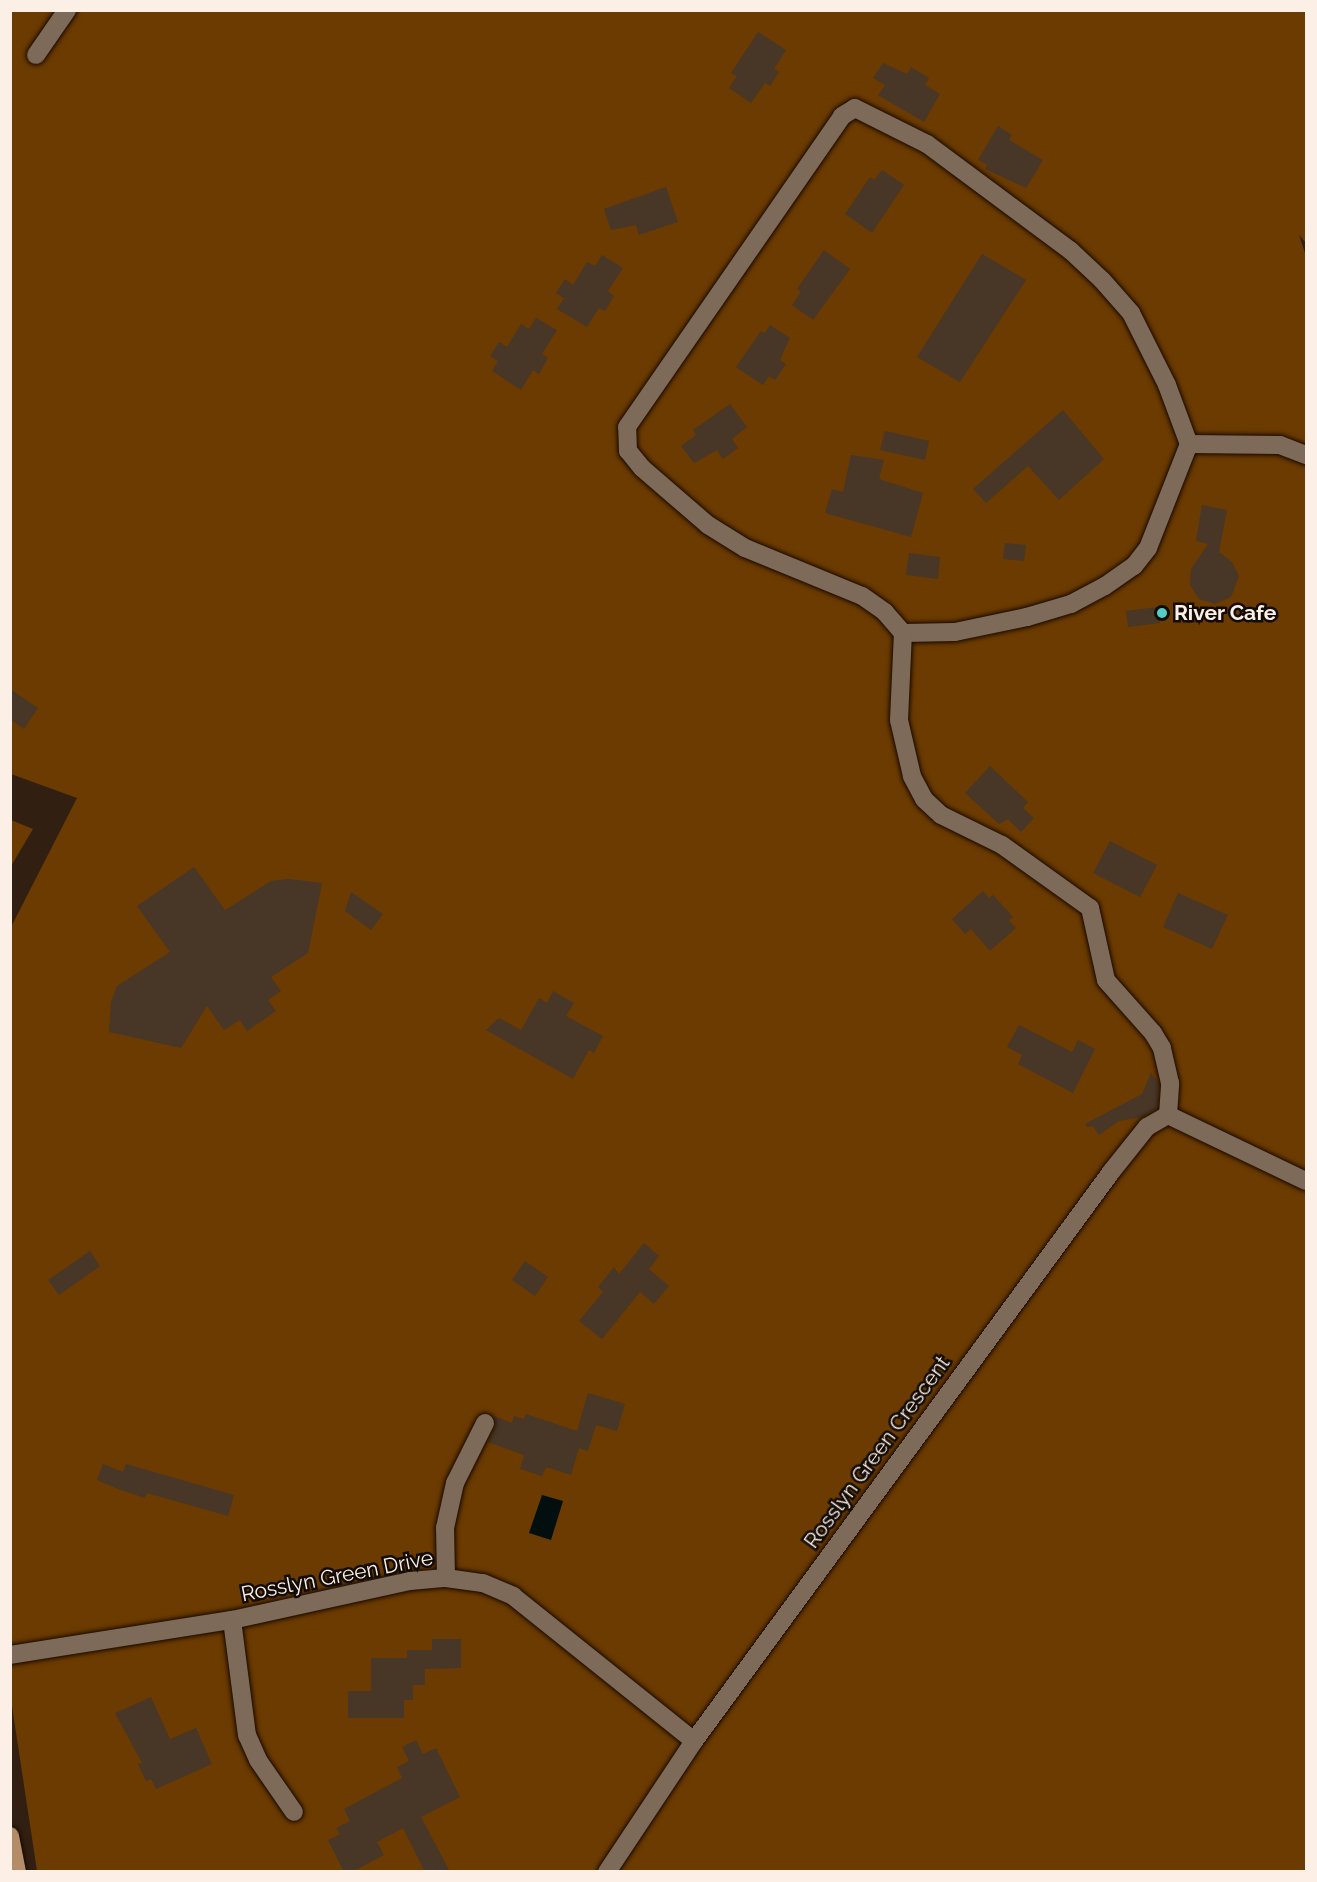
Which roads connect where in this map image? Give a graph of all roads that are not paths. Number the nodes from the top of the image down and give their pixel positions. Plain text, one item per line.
1 (67, 10) edge
2 (36, 55) dead end
3 (1189, 444) junction
4 (1306, 455) edge
5 (903, 633) junction
6 (1168, 1115) junction
7 (1306, 1181) edge
8 (485, 1423) dead end
9 (446, 1578) junction
10 (232, 1620) junction
11 (10, 1655) edge
12 (694, 1741) junction
13 (294, 1812) dead end
14 (10, 1836) edge
15 (17, 1872) edge
16 (608, 1872) edge

1 - 2 street
3 - 4 street
3 - 5 street
3 - 5 street
5 - 6 street
6 - 7 street
6 - 12 street, Rosslyn Green Crescent
8 - 9 street
9 - 10 street, Rosslyn Green Drive
9 - 12 street, Rosslyn Green Drive
10 - 11 street, Rosslyn Green Drive
10 - 13 street
12 - 16 street, Rosslyn Green Crescent
14 - 15 main road

